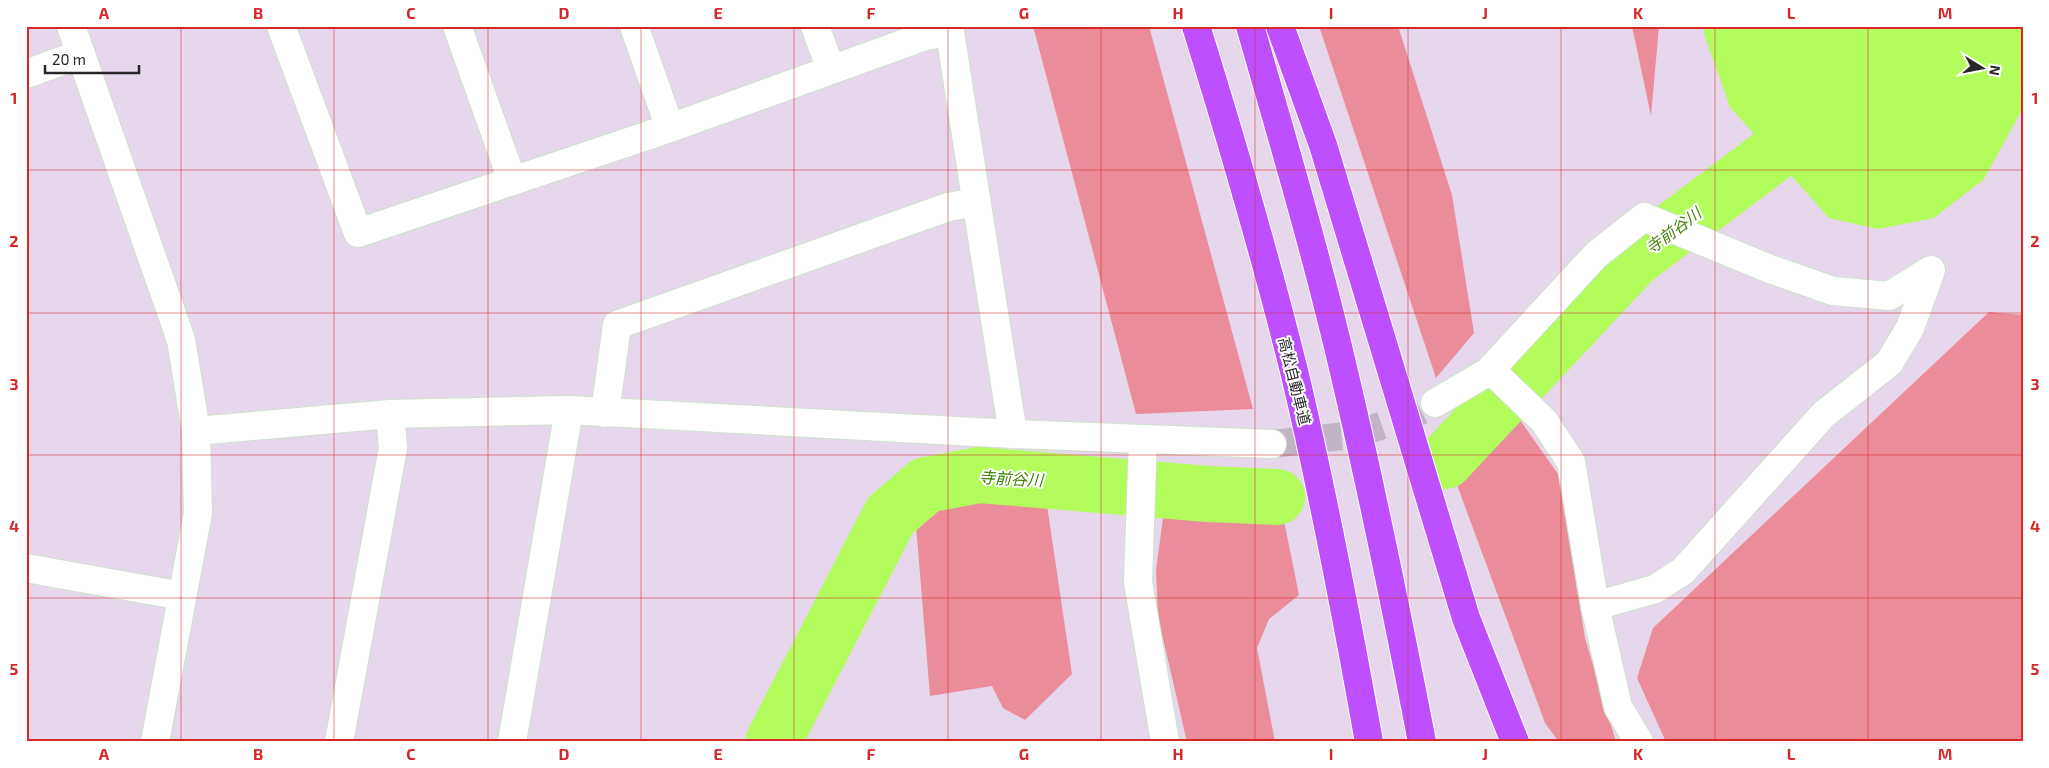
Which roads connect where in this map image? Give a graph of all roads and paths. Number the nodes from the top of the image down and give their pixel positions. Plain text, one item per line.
1 (71, 26) edge
2 (281, 26) edge
3 (457, 26) edge
4 (634, 26) edge
5 (815, 26) edge
6 (1196, 26) edge
7 (1250, 26) edge
8 (1280, 26) edge
9 (950, 29) edge
10 (81, 54) junction
11 (831, 70) junction
12 (26, 74) edge
13 (670, 128) junction
14 (512, 180) junction
15 (976, 202) junction
16 (1493, 374) junction
17 (1435, 403) tunnel mouth
18 (569, 410) junction
19 (605, 413) junction
20 (390, 414) junction
21 (196, 431) junction
22 (1013, 434) junction
23 (1143, 439) junction
24 (1272, 444) tunnel mouth
25 (26, 568) edge
26 (182, 596) junction
27 (1595, 606) junction
28 (155, 742) edge
29 (339, 742) edge
30 (512, 742) edge
31 (1165, 742) edge
32 (1369, 742) edge
33 (1422, 742) edge
34 (1515, 742) edge
35 (1639, 742) edge

1 - 10 street
2 - 14 street
3 - 14 street
4 - 13 street
5 - 11 street
6 - 32 highway, 高松自動車道
7 - 33 highway
8 - 34 highway
9 - 11 street
9 - 15 street
10 - 12 street
10 - 21 street
11 - 13 street
13 - 14 street
15 - 19 street
15 - 22 street
16 - 17 street
16 - 27 street
16 - 27 street
18 - 19 street
18 - 20 street
18 - 30 street
19 - 22 street
20 - 21 street
20 - 29 street
21 - 26 street
22 - 23 street
23 - 24 street
23 - 31 street
25 - 26 street
26 - 28 street
27 - 35 street

